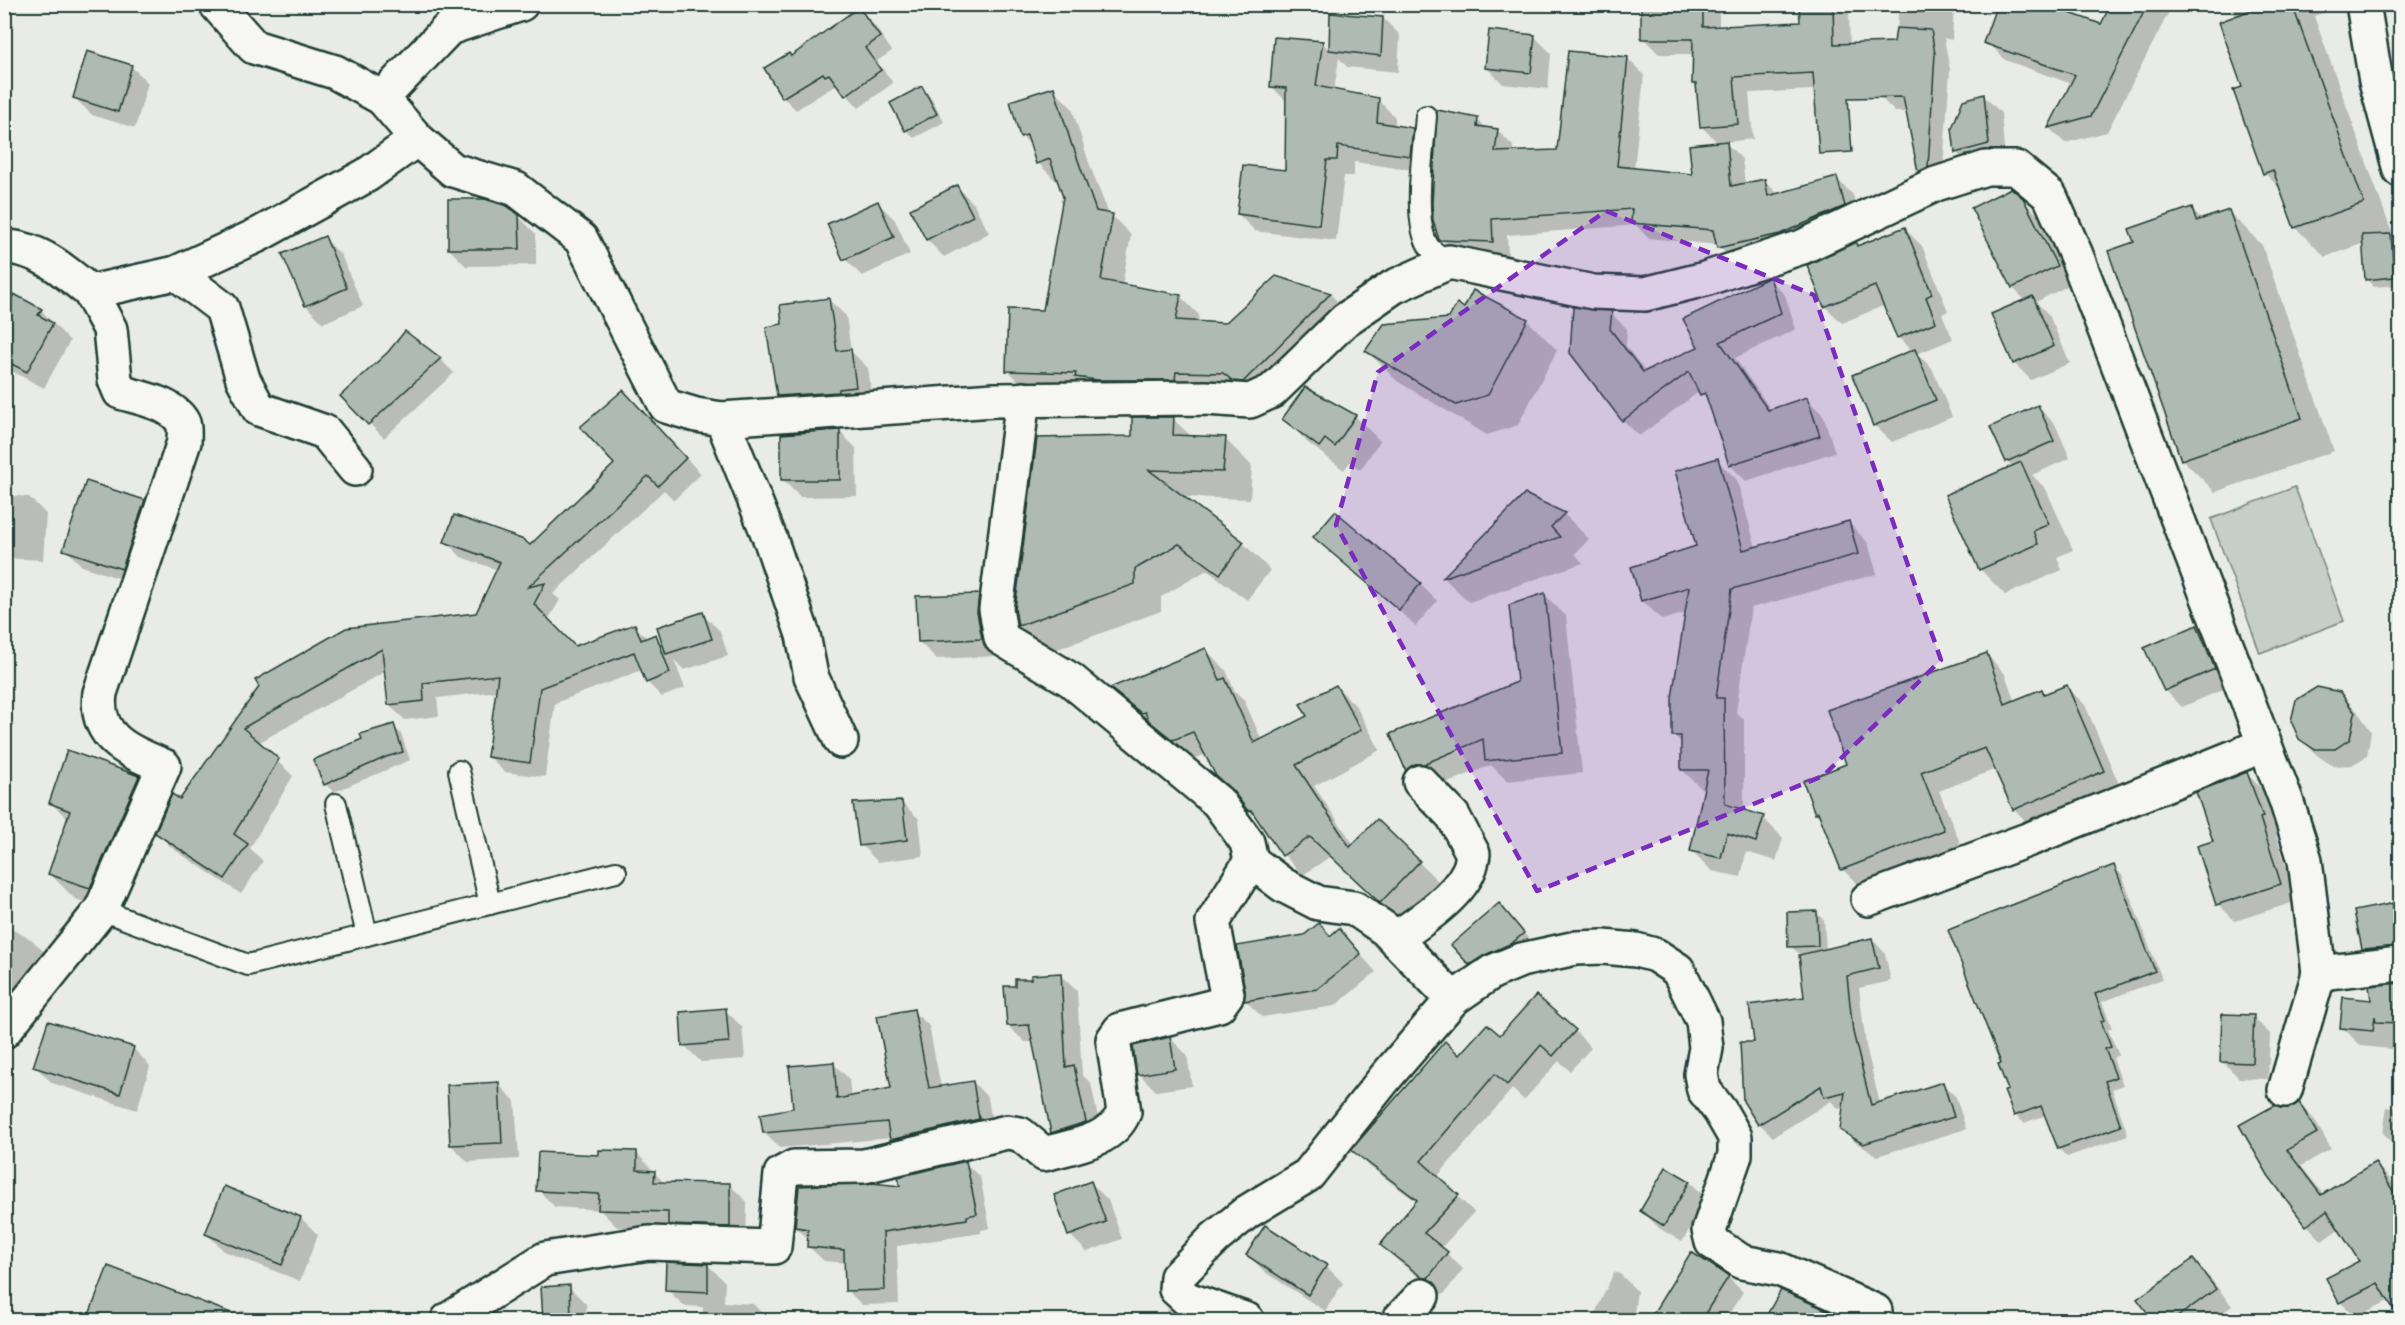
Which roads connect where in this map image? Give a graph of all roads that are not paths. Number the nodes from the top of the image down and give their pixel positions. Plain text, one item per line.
1 (216, 4) edge
2 (522, 4) edge
3 (2364, 4) edge
4 (382, 98) junction
5 (1426, 116) dead end
6 (417, 139) junction
7 (2400, 170) edge
8 (4, 247) edge
9 (1449, 262) junction
10 (176, 273) junction
11 (90, 292) junction
12 (1023, 399) junction
13 (722, 418) junction
14 (356, 470) dead end
15 (841, 741) dead end
16 (2264, 745) junction
17 (459, 771) dead end
18 (1420, 782) dead end
19 (336, 804) dead end
20 (1251, 861) junction
21 (616, 872) dead end
22 (1868, 899) dead end
23 (490, 904) junction
24 (101, 910) junction
25 (367, 935) junction
26 (1395, 939) junction
27 (2400, 964) edge
28 (2319, 972) junction
29 (1453, 999) junction
30 (4, 1031) edge
31 (2285, 1090) dead end
32 (1422, 1296) dead end
33 (448, 1320) edge
34 (1247, 1320) edge
35 (1399, 1320) edge
36 (1871, 1320) edge

1 - 4 street
2 - 4 street
3 - 7 street
4 - 6 street
5 - 9 lane
6 - 10 street
6 - 13 street
8 - 11 street
9 - 12 street
9 - 16 street
10 - 11 street
10 - 14 street
11 - 24 street
12 - 13 street
12 - 20 street
13 - 15 street
16 - 22 street
16 - 28 street
17 - 23 lane
18 - 26 street
19 - 25 lane
20 - 26 street
20 - 33 street
21 - 23 lane
23 - 25 lane
24 - 25 lane
24 - 30 street
26 - 29 street
27 - 28 street
28 - 31 street
29 - 34 street
29 - 36 street
32 - 35 street

